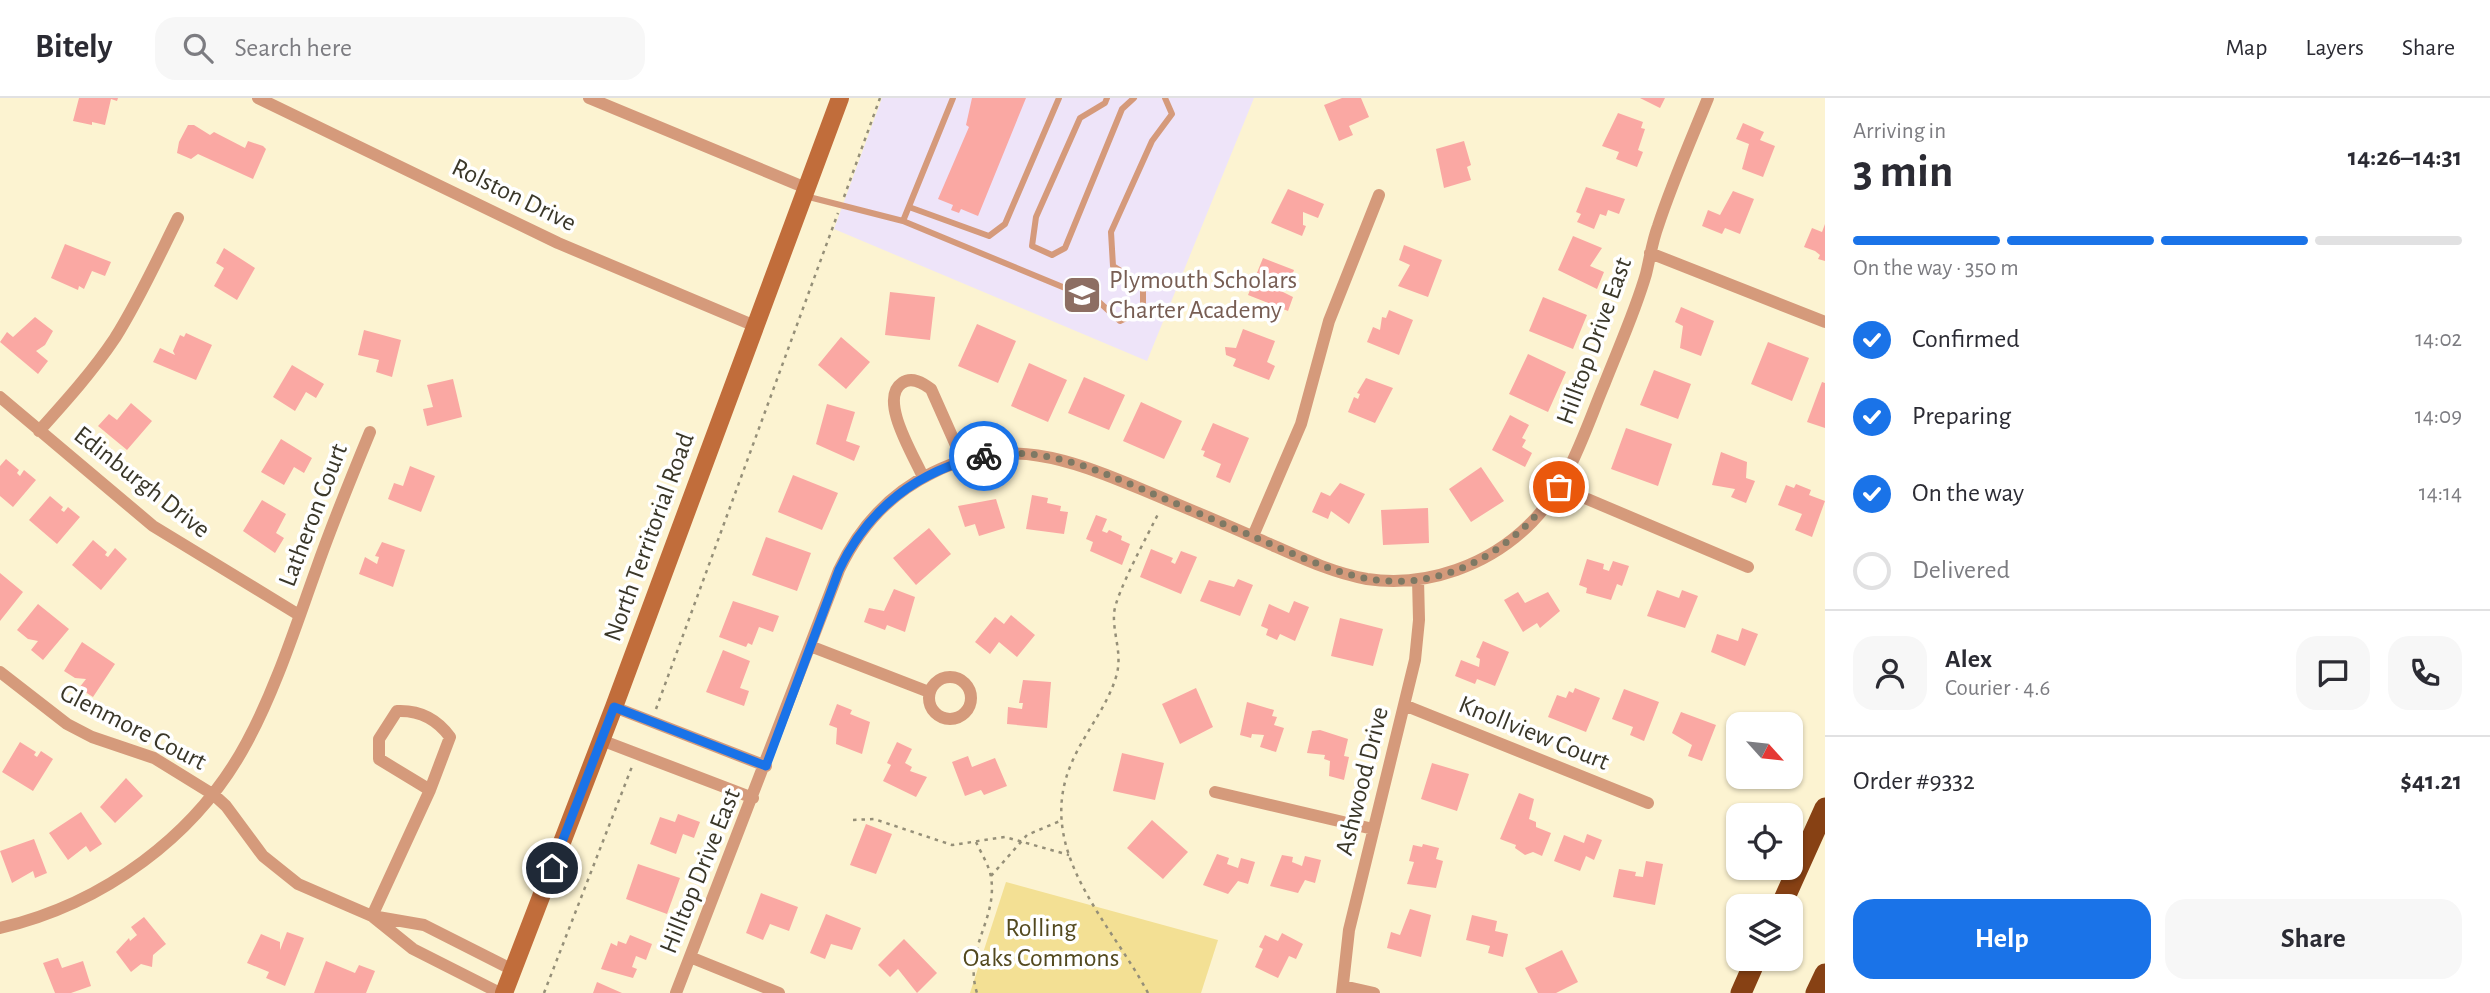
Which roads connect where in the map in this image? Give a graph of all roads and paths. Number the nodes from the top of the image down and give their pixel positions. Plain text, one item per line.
1 (258, 98) edge
2 (589, 98) edge
3 (840, 98) edge
4 (880, 98) edge
5 (953, 98) edge
6 (1059, 98) edge
7 (1107, 98) edge
8 (1134, 98) edge
9 (1165, 98) edge
10 (1708, 98) edge
11 (805, 192) junction
12 (1380, 195) dead end
13 (841, 206) junction
14 (909, 207) junction
15 (178, 218) dead end
16 (903, 221) junction
17 (1650, 253) junction
18 (1825, 321) edge
19 (755, 326) junction
20 (0, 397) edge
21 (39, 430) junction
22 (370, 432) dead end
23 (963, 461) junction
24 (923, 477) junction
25 (1559, 487) junction
26 (1166, 499) junction
27 (1253, 536) junction
28 (1748, 567) dead end
29 (1418, 579) junction
30 (299, 615) junction
31 (810, 646) junction
32 (0, 672) edge
33 (929, 692) dead end
34 (1404, 705) junction
35 (614, 707) junction
36 (651, 721) junction
37 (601, 740) junction
38 (637, 754) junction
39 (766, 766) junction
40 (430, 790) junction
41 (1215, 792) dead end
42 (214, 795) junction
43 (753, 799) junction
44 (1648, 803) dead end
45 (1825, 808) edge
46 (853, 820) dead end
47 (1060, 821) junction
48 (1373, 829) junction
49 (1020, 841) junction
50 (976, 842) junction
51 (1069, 855) junction
52 (991, 876) junction
53 (1786, 894) edge
54 (372, 916) junction
55 (0, 928) edge
56 (690, 957) junction
57 (513, 970) junction
58 (1750, 971) edge
59 (1825, 974) edge
60 (1343, 990) edge
61 (502, 993) edge
62 (544, 993) edge
63 (676, 993) edge
64 (779, 993) edge
65 (977, 993) edge
66 (1148, 993) edge
67 (1374, 993) edge
68 (1739, 993) edge
69 (1816, 993) edge

1 - 19 street, Rolston Drive
2 - 11 street
3 - 11 main road, North Territorial Road
4 - 13 path
5 - 14 lane
6 - 14 lane
7 - 8 lane
9 - 16 lane
10 - 17 street, Hilltop Drive East
11 - 13 lane
11 - 19 main road, North Territorial Road
12 - 27 street
13 - 16 lane
13 - 36 path
14 - 16 lane
15 - 21 street
17 - 18 street
17 - 25 street, Hilltop Drive East
19 - 35 main road, North Territorial Road
20 - 21 street, Edinburgh Drive
21 - 30 street, Edinburgh Drive
22 - 30 street, Latheron Court
23 - 24 street, Hilltop Drive East
23 - 24 street
23 - 26 street, Hilltop Drive East
24 - 31 street, Hilltop Drive East
25 - 28 street
25 - 29 street, Hilltop Drive East
26 - 27 street, Hilltop Drive East
26 - 47 path
27 - 29 street, Hilltop Drive East
29 - 34 street, Ashwood Drive
30 - 42 street, Latheron Court
31 - 33 street
31 - 39 street, Hilltop Drive East
32 - 42 street, Glenmore Court
34 - 44 street, Knollview Court
34 - 48 street, Ashwood Drive
35 - 36 street
35 - 37 main road, North Territorial Road
36 - 39 street
37 - 38 street
37 - 57 main road, North Territorial Road
38 - 43 street
38 - 62 path
39 - 43 street, Hilltop Drive East
40 - 40 street
40 - 54 street
41 - 48 street
42 - 54 street, Glenmore Court
42 - 55 street, Latheron Court
43 - 56 street, Hilltop Drive East
45 - 53 highway
46 - 50 path
47 - 49 path
47 - 51 path
48 - 60 street, Ashwood Drive
49 - 50 path
49 - 51 path
49 - 52 path
50 - 52 path
51 - 66 path
52 - 65 path
54 - 57 street
54 - 61 street
56 - 63 street, Hilltop Drive East
56 - 64 street
57 - 61 main road, North Territorial Road
58 - 68 highway
59 - 69 highway
60 - 67 street

